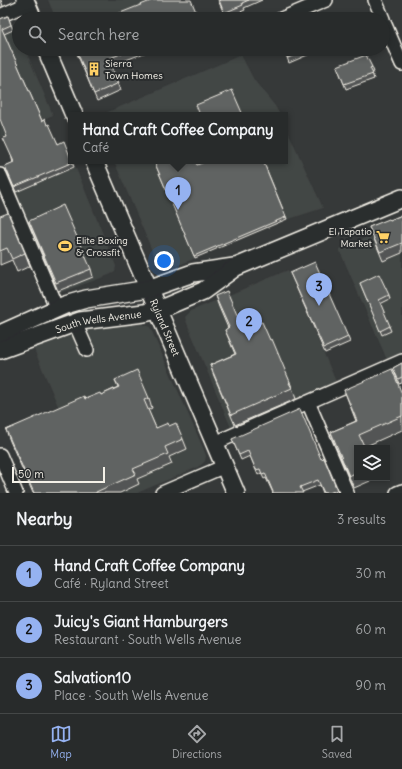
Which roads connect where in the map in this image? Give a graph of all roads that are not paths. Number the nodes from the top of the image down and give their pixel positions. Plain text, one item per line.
1 (326, 0) edge
2 (375, 0) edge
3 (28, 8) edge
4 (14, 12) edge
5 (298, 12) edge
6 (380, 12) edge
7 (12, 13) edge
8 (0, 16) edge
9 (390, 36) edge
10 (49, 56) edge
11 (402, 64) edge
12 (73, 112) edge
13 (95, 164) edge
14 (0, 175) edge
15 (402, 198) edge
16 (236, 267) junction
17 (148, 289) junction
18 (57, 309) junction
19 (158, 310) junction
20 (75, 323) junction
21 (0, 334) edge
22 (0, 350) edge
23 (87, 350) dead end
24 (402, 361) edge
25 (308, 402) junction
26 (215, 443) junction
27 (0, 455) edge
28 (225, 466) junction
29 (402, 491) edge
30 (16, 493) edge
31 (162, 493) edge
32 (236, 493) edge
33 (347, 493) edge
34 (397, 493) edge

1 - 5 street
2 - 6 street
3 - 4 street
7 - 8 street
9 - 11 street
10 - 12 main road
13 - 17 main road, Ryland Street
14 - 18 street
15 - 16 main road, South Wells Avenue
16 - 17 main road, South Wells Avenue
16 - 19 main road, South Wells Avenue
17 - 18 main road, South Wells Avenue
17 - 19 main road, Ryland Street
18 - 21 main road, South Wells Avenue
19 - 20 main road, South Wells Avenue
19 - 26 main road, Ryland Street
20 - 22 main road, South Wells Avenue
20 - 23 street
24 - 25 street
25 - 26 street
25 - 33 street
26 - 28 main road, Ryland Street
27 - 30 street
28 - 31 street
28 - 32 main road, Ryland Street
29 - 34 street

